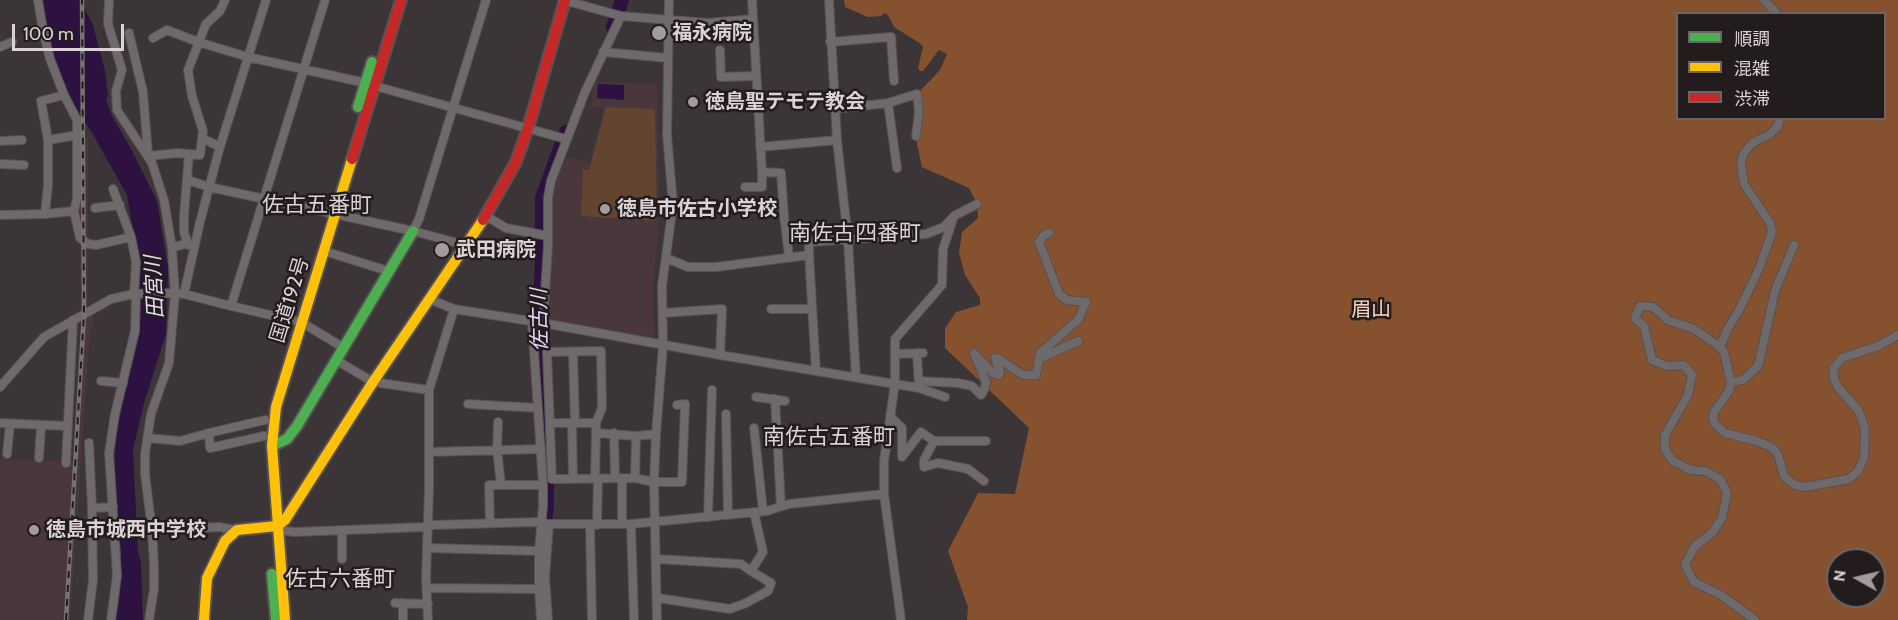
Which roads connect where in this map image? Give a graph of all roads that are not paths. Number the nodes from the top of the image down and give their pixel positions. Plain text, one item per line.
1 (38, 0) edge
2 (109, 0) edge
3 (225, 0) edge
4 (266, 0) edge
5 (325, 0) edge
6 (392, 0) edge
7 (401, 0) edge
8 (486, 0) edge
9 (565, 0) edge
10 (669, 0) edge
11 (752, 0) edge
12 (829, 0) edge
13 (1764, 0) edge
14 (1775, 12) edge
15 (619, 16) junction
16 (753, 19) junction
17 (669, 21) junction
18 (129, 33) dead end
19 (153, 38) dead end
20 (12, 42) dead end
21 (198, 42) junction
22 (830, 42) junction
23 (0, 47) edge
24 (603, 52) junction
25 (717, 55) dead end
26 (248, 57) junction
27 (668, 58) junction
28 (303, 70) junction
29 (756, 76) junction
30 (894, 81) dead end
31 (370, 85) junction
32 (64, 95) junction
33 (888, 103) junction
34 (454, 106) junction
35 (835, 109) junction
36 (1779, 120) edge
37 (528, 128) junction
38 (77, 135) junction
39 (916, 136) dead end
40 (202, 138) junction
41 (564, 138) junction
42 (22, 140) dead end
43 (48, 140) junction
44 (837, 140) junction
45 (0, 141) edge
46 (220, 147) junction
47 (760, 147) junction
48 (189, 154) junction
49 (148, 156) junction
50 (0, 164) edge
51 (24, 165) dead end
52 (897, 168) dead end
53 (762, 172) junction
54 (188, 180) junction
55 (209, 187) junction
56 (745, 187) dead end
57 (113, 189) dead end
58 (264, 199) junction
59 (978, 204) dead end
60 (120, 205) junction
61 (95, 208) dead end
62 (74, 211) junction
63 (331, 213) junction
64 (45, 214) junction
65 (0, 215) edge
66 (486, 216) junction
67 (954, 216) junction
68 (413, 231) junction
69 (1049, 233) dead end
70 (544, 236) junction
71 (131, 237) junction
72 (848, 240) junction
73 (187, 243) junction
74 (465, 245) junction
75 (1794, 245) dead end
76 (172, 248) junction
77 (193, 251) junction
78 (324, 251) junction
79 (808, 255) junction
80 (789, 257) junction
81 (666, 258) junction
82 (388, 271) junction
83 (135, 294) junction
84 (177, 294) junction
85 (429, 299) junction
86 (231, 306) junction
87 (454, 309) junction
88 (771, 309) dead end
89 (812, 309) junction
90 (663, 313) junction
91 (73, 320) junction
92 (298, 321) junction
93 (538, 322) junction
94 (1898, 335) edge
95 (1078, 341) dead end
96 (663, 345) junction
97 (1720, 347) junction
98 (344, 348) junction
99 (541, 352) junction
100 (573, 352) junction
101 (895, 354) junction
102 (720, 355) junction
103 (1039, 358) junction
104 (336, 360) junction
105 (816, 371) junction
106 (856, 377) junction
107 (101, 381) dead end
108 (373, 382) junction
109 (1731, 382) junction
110 (123, 383) junction
111 (895, 383) junction
112 (919, 384) junction
113 (0, 387) edge
114 (429, 390) junction
115 (712, 390) dead end
116 (756, 397) dead end
117 (945, 397) dead end
118 (775, 399) junction
119 (785, 400) dead end
120 (468, 404) dead end
121 (676, 405) dead end
122 (538, 408) junction
123 (726, 414) dead end
124 (890, 416) junction
125 (265, 420) junction
126 (498, 422) dead end
127 (0, 423) edge
128 (550, 423) junction
129 (574, 423) junction
130 (596, 423) junction
131 (10, 424) junction
132 (41, 426) junction
133 (68, 426) junction
134 (209, 433) junction
135 (596, 433) junction
136 (614, 433) junction
137 (753, 433) dead end
138 (656, 434) junction
139 (264, 436) junction
140 (636, 436) junction
141 (148, 438) junction
142 (934, 441) junction
143 (986, 441) dead end
144 (89, 443) dead end
145 (272, 446) junction
146 (497, 449) junction
147 (541, 449) junction
148 (429, 452) junction
149 (8, 454) dead end
150 (39, 458) dead end
151 (66, 463) dead end
152 (597, 478) junction
153 (618, 478) junction
154 (635, 478) junction
155 (573, 479) junction
156 (984, 481) dead end
157 (654, 482) junction
158 (501, 485) junction
159 (543, 485) junction
160 (884, 494) junction
161 (781, 506) junction
162 (113, 507) junction
163 (92, 508) junction
164 (759, 511) junction
165 (728, 515) junction
166 (708, 517) junction
167 (655, 522) junction
168 (490, 523) junction
169 (545, 524) junction
170 (622, 524) junction
171 (631, 524) junction
172 (594, 525) junction
173 (428, 526) junction
174 (273, 527) junction
175 (152, 530) junction
176 (237, 530) junction
177 (342, 530) junction
178 (427, 548) junction
179 (539, 551) junction
180 (342, 559) dead end
181 (657, 559) junction
182 (752, 571) junction
183 (427, 588) junction
184 (539, 589) junction
185 (658, 598) junction
186 (428, 604) junction
187 (88, 620) edge
188 (111, 620) edge
189 (149, 620) edge
190 (204, 620) edge
191 (276, 620) edge
192 (285, 620) edge
193 (403, 620) edge
194 (428, 620) edge
195 (541, 620) edge
196 (548, 620) edge
197 (592, 620) edge
198 (634, 620) edge
199 (657, 620) edge
200 (901, 620) edge
201 (1755, 620) edge

1 - 32 street
2 - 49 street
3 - 21 street
4 - 26 street
5 - 28 street
6 - 31 main road, 国道192号
7 - 31 main road, 国道192号
8 - 34 street
9 - 15 street
9 - 37 main road
10 - 17 street
11 - 16 street
12 - 22 street
13 - 14 street
15 - 17 street
15 - 24 street
16 - 17 street
16 - 29 street
17 - 27 street
18 - 49 street
19 - 21 street
20 - 23 street
21 - 26 street
21 - 40 street
22 - 30 street
22 - 35 street
24 - 27 street
24 - 41 street
25 - 29 street
26 - 28 street
26 - 46 street
27 - 81 street
28 - 31 street
28 - 58 street
29 - 47 street
31 - 34 street
31 - 63 main road, 国道192号
32 - 38 street
32 - 43 street
33 - 35 street
33 - 39 street
33 - 52 street
34 - 37 street
34 - 68 street
35 - 44 street
36 - 97 street
37 - 41 street
37 - 66 main road
38 - 43 street
38 - 62 street
40 - 46 street
40 - 48 street
41 - 70 street
42 - 45 street
43 - 64 street
44 - 47 street
44 - 72 street
46 - 55 street
47 - 53 street
48 - 49 street
48 - 54 street
49 - 76 street
50 - 51 street
53 - 56 street
53 - 80 street
54 - 55 street
54 - 73 street
55 - 58 street
55 - 77 street
57 - 60 street
58 - 63 street
58 - 86 street
59 - 67 street
60 - 61 street
60 - 71 street
62 - 64 street
62 - 71 street
63 - 68 street
63 - 78 main road, 国道192号
63 - 92 main road, 国道192号
64 - 65 street
66 - 70 street
66 - 74 main road
67 - 72 street
67 - 101 street
68 - 74 street
68 - 82 main road
69 - 103 street
70 - 93 street
71 - 83 street
72 - 79 street
72 - 106 street
73 - 76 street
73 - 77 street
74 - 85 main road
75 - 109 street
76 - 84 street
77 - 84 street
78 - 82 street
78 - 92 main road, 国道192号
79 - 80 street
79 - 89 street
80 - 81 street
81 - 90 street
82 - 98 main road
83 - 84 street
83 - 91 street
83 - 110 street
84 - 86 street
84 - 141 street
85 - 87 street
85 - 108 main road
86 - 92 street
87 - 93 street
87 - 114 street
88 - 89 street
89 - 105 street
90 - 96 street
90 - 102 street
91 - 113 street
91 - 133 street
92 - 98 street
92 - 125 main road, 国道192号
92 - 145 main road, 国道192号
93 - 96 street
93 - 99 street
94 - 109 street
95 - 103 street
96 - 102 street
96 - 138 street
97 - 109 street
97 - 201 street
98 - 104 main road
99 - 100 street
99 - 122 street
99 - 128 street
100 - 129 street
100 - 130 street
101 - 111 street
101 - 112 street
102 - 105 street
103 - 112 street
104 - 108 street
104 - 145 main road
105 - 106 street
106 - 111 street
107 - 110 street
108 - 114 street
108 - 174 main road
110 - 162 street
111 - 112 street
111 - 124 street
112 - 117 street
114 - 148 street
115 - 166 street
116 - 118 street
118 - 119 street
118 - 161 street
120 - 122 street
121 - 157 street
122 - 147 street
123 - 165 street
124 - 142 street
124 - 160 street
125 - 134 street
125 - 139 main road, 国道192号
126 - 146 street
127 - 131 street
128 - 129 street
128 - 155 street
129 - 130 street
129 - 155 street
130 - 135 street
131 - 132 street
131 - 149 street
132 - 133 street
132 - 150 street
133 - 151 street
134 - 139 street
134 - 141 street
135 - 136 street
135 - 152 street
136 - 140 street
136 - 153 street
137 - 164 street
138 - 140 street
138 - 157 street
139 - 174 main road, 国道192号
140 - 154 street
141 - 175 street
142 - 143 street
142 - 156 street
144 - 163 street
145 - 174 main road, 国道192号
146 - 147 street
146 - 148 street
146 - 158 street
147 - 159 street
148 - 173 street
152 - 153 street
152 - 155 street
152 - 172 street
153 - 154 street
153 - 170 street
154 - 157 street
157 - 167 street
158 - 159 street
158 - 168 street
159 - 169 street
160 - 161 street
160 - 200 street
161 - 164 street
162 - 163 street
162 - 188 street
163 - 187 street
164 - 165 street
164 - 182 street
165 - 166 street
166 - 167 street
167 - 171 street
167 - 181 street
168 - 169 street
168 - 173 street
169 - 172 street
169 - 179 street
169 - 196 street
170 - 171 street
170 - 172 street
171 - 198 street
172 - 197 street
173 - 177 street
173 - 178 street
174 - 176 main road
174 - 177 street
174 - 191 main road, 国道192号
174 - 192 main road, 国道192号
175 - 176 street
175 - 189 street
176 - 190 main road
177 - 180 street
178 - 179 street
178 - 183 street
179 - 184 street
181 - 182 street
181 - 185 street
182 - 185 street
183 - 184 street
183 - 186 street
184 - 195 street
185 - 199 street
186 - 193 street
186 - 194 street

